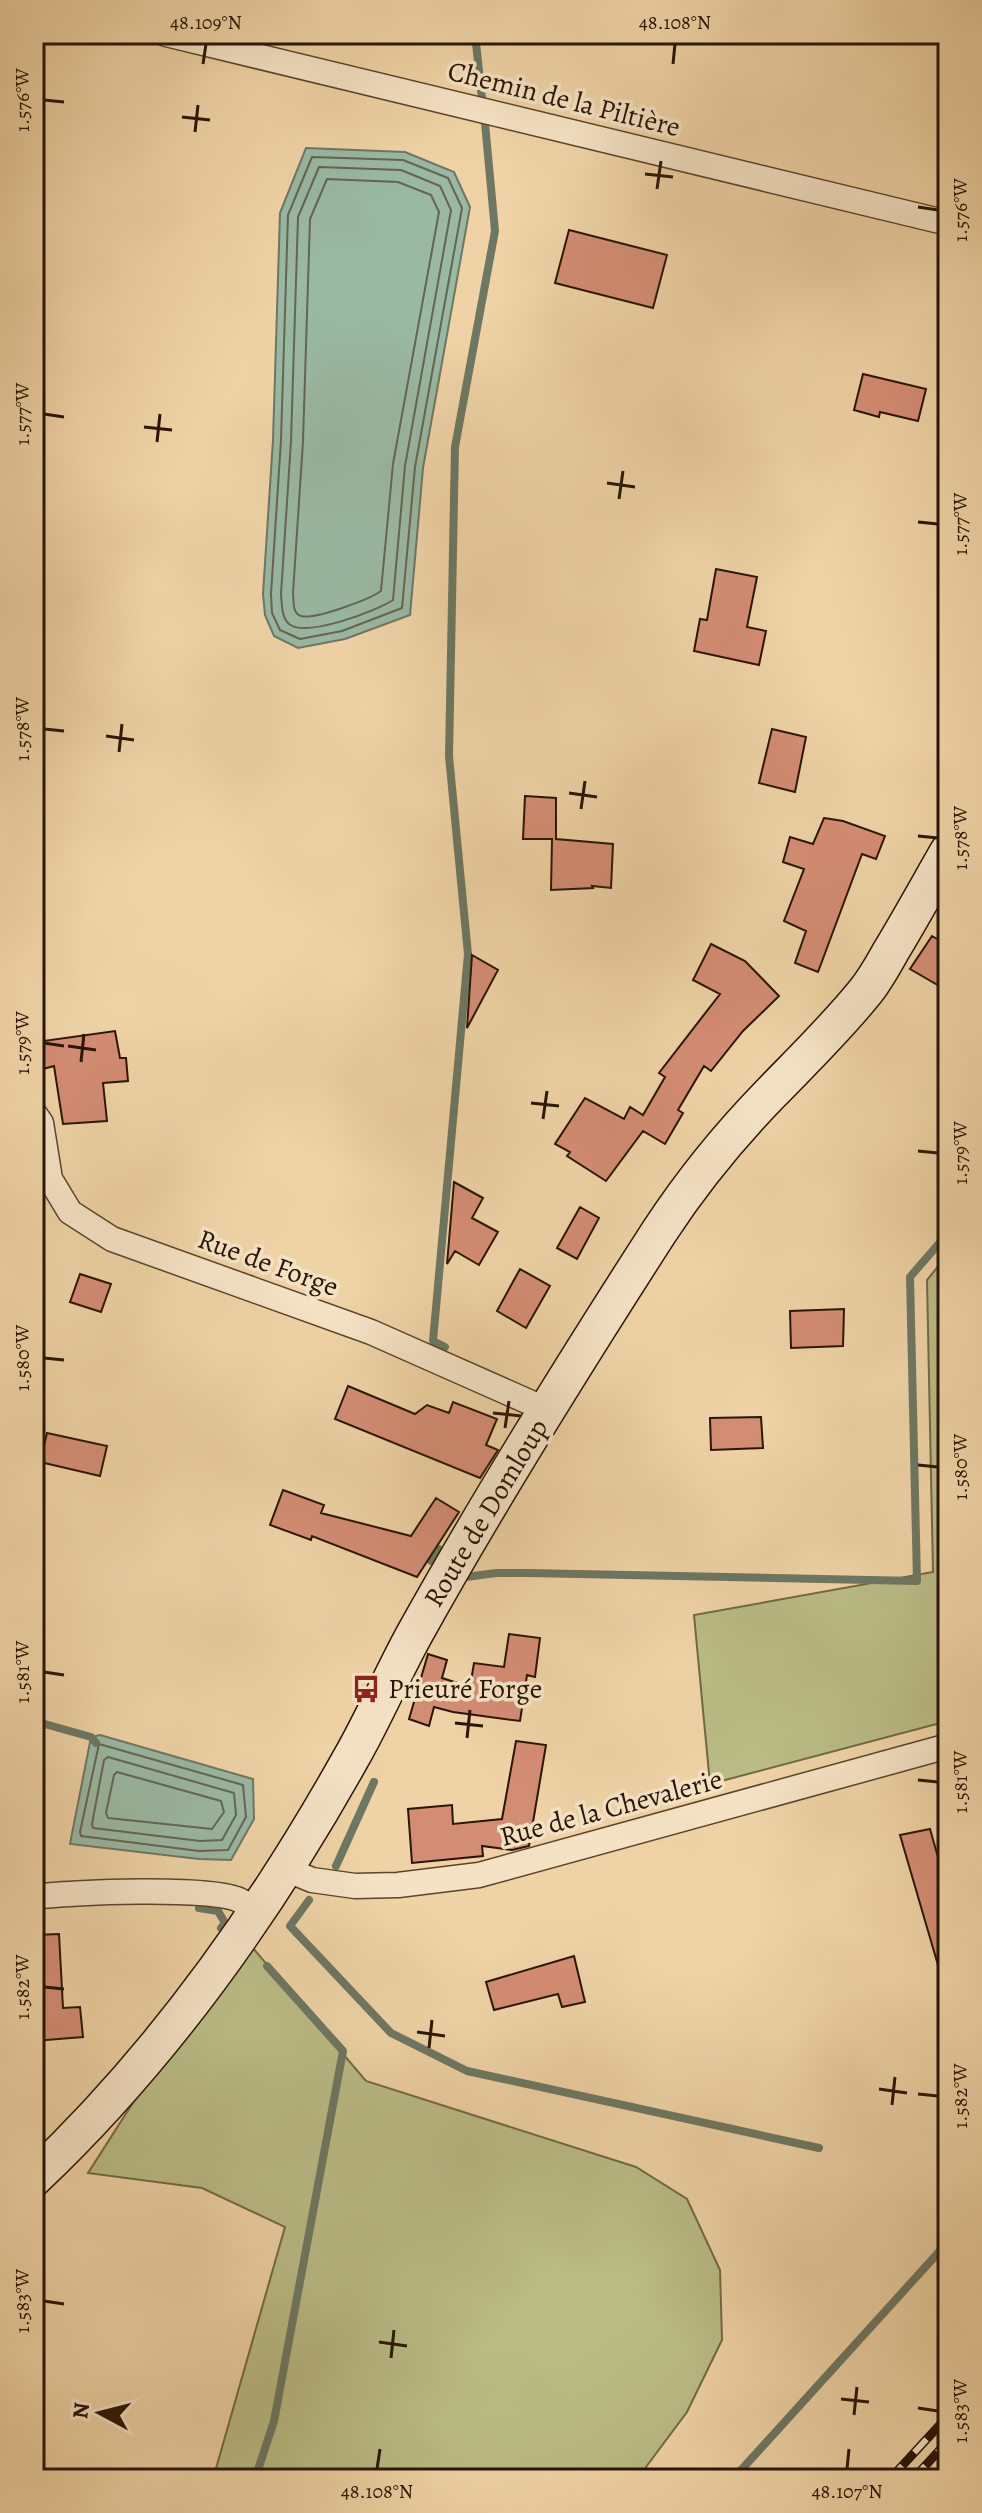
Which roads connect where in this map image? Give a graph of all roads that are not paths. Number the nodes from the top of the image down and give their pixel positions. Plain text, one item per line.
1 (166, 34) edge
2 (948, 223) edge
3 (948, 852) edge
4 (34, 1113) edge
5 (547, 1410) junction
6 (948, 1746) edge
7 (288, 1865) junction
8 (34, 1897) edge
9 (255, 1914) junction
10 (34, 2178) edge

1 - 2 street, Chemin de la Piltière
3 - 5 street, Route de Domloup
4 - 5 street, Rue de Forge
5 - 7 street, Route de Domloup
6 - 7 street, Rue de la Chevalerie
7 - 9 street, Route de Domloup
8 - 9 street
9 - 10 street, Route de Domloup

